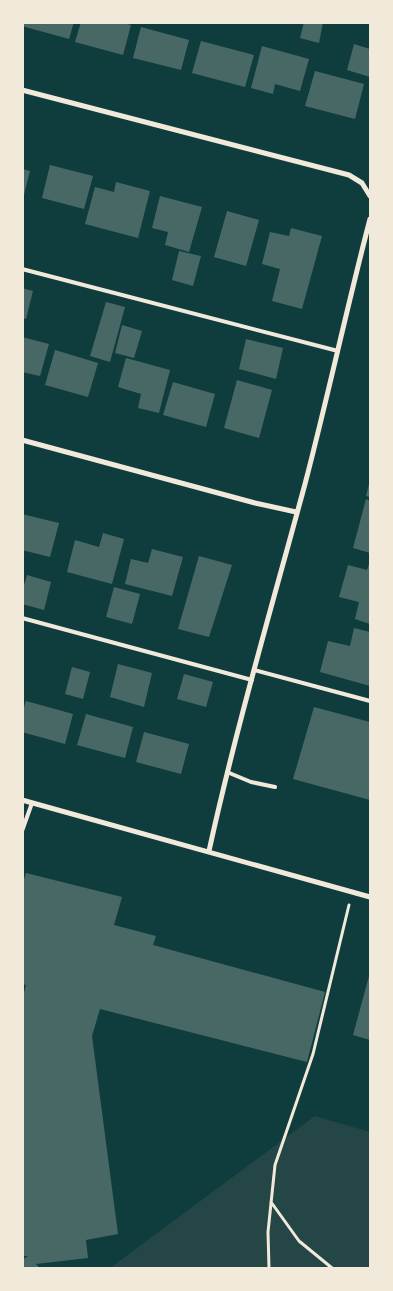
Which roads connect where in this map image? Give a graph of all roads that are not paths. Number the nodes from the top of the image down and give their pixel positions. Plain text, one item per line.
1 (22, 90) edge
2 (370, 196) edge
3 (370, 219) edge
4 (22, 269) edge
5 (338, 351) junction
6 (22, 440) edge
7 (296, 512) junction
8 (22, 618) edge
9 (254, 670) junction
10 (252, 680) junction
11 (370, 701) edge
12 (227, 772) junction
13 (275, 788) dead end
14 (22, 800) edge
15 (32, 803) junction
16 (22, 831) edge
17 (209, 851) junction
18 (370, 897) edge

1 - 2 street
3 - 5 street
4 - 5 lane
5 - 7 street
6 - 7 street
7 - 9 street
8 - 10 lane
9 - 10 street
9 - 11 lane
10 - 12 street
12 - 13 lane
12 - 17 street
14 - 15 street
15 - 16 lane
15 - 17 street
17 - 18 street

